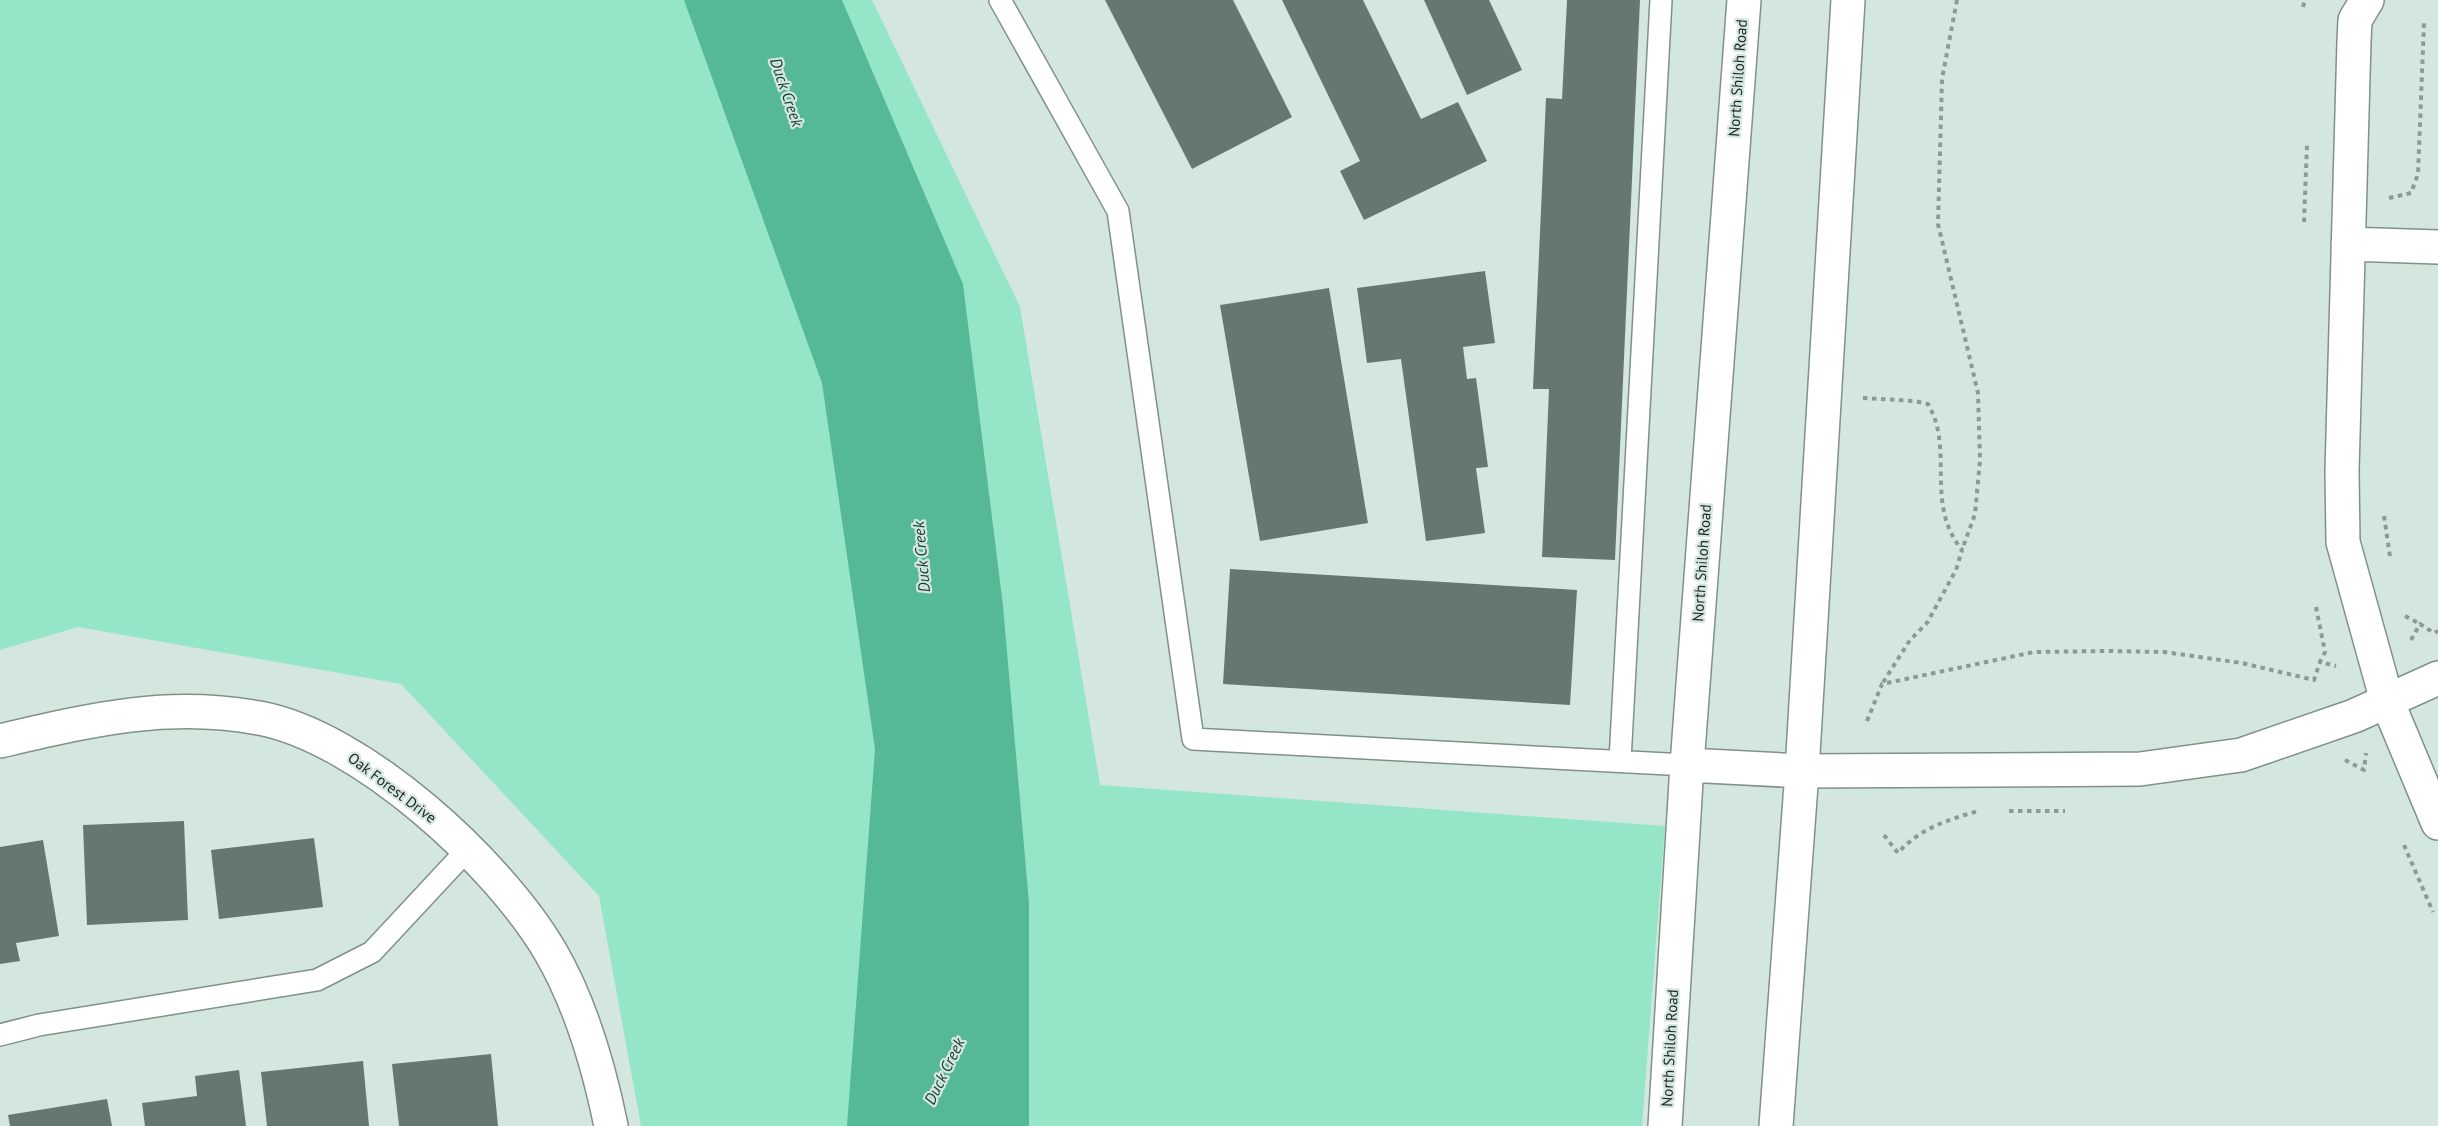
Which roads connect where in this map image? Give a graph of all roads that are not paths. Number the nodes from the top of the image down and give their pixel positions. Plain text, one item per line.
1 (1000, 0) edge
2 (1661, 0) edge
3 (1744, 0) edge
4 (1848, 0) edge
5 (2367, 0) edge
6 (2348, 244) junction
7 (2438, 247) edge
8 (2438, 678) edge
9 (2387, 701) junction
10 (0, 741) edge
11 (1620, 761) junction
12 (1687, 765) junction
13 (1802, 771) junction
14 (2438, 823) edge
15 (468, 849) junction
16 (0, 1035) edge
17 (610, 1126) edge
18 (1665, 1126) edge
19 (1776, 1126) edge

1 - 11 lane
2 - 11 lane
3 - 12 street, North Shiloh Road
4 - 13 street
5 - 6 street
6 - 7 street
6 - 9 street
8 - 9 street
9 - 13 street
9 - 14 street
10 - 15 street, Oak Forest Drive
11 - 12 lane
12 - 13 street
12 - 18 street, North Shiloh Road
13 - 19 street
15 - 16 lane
15 - 17 street, Oak Forest Drive

